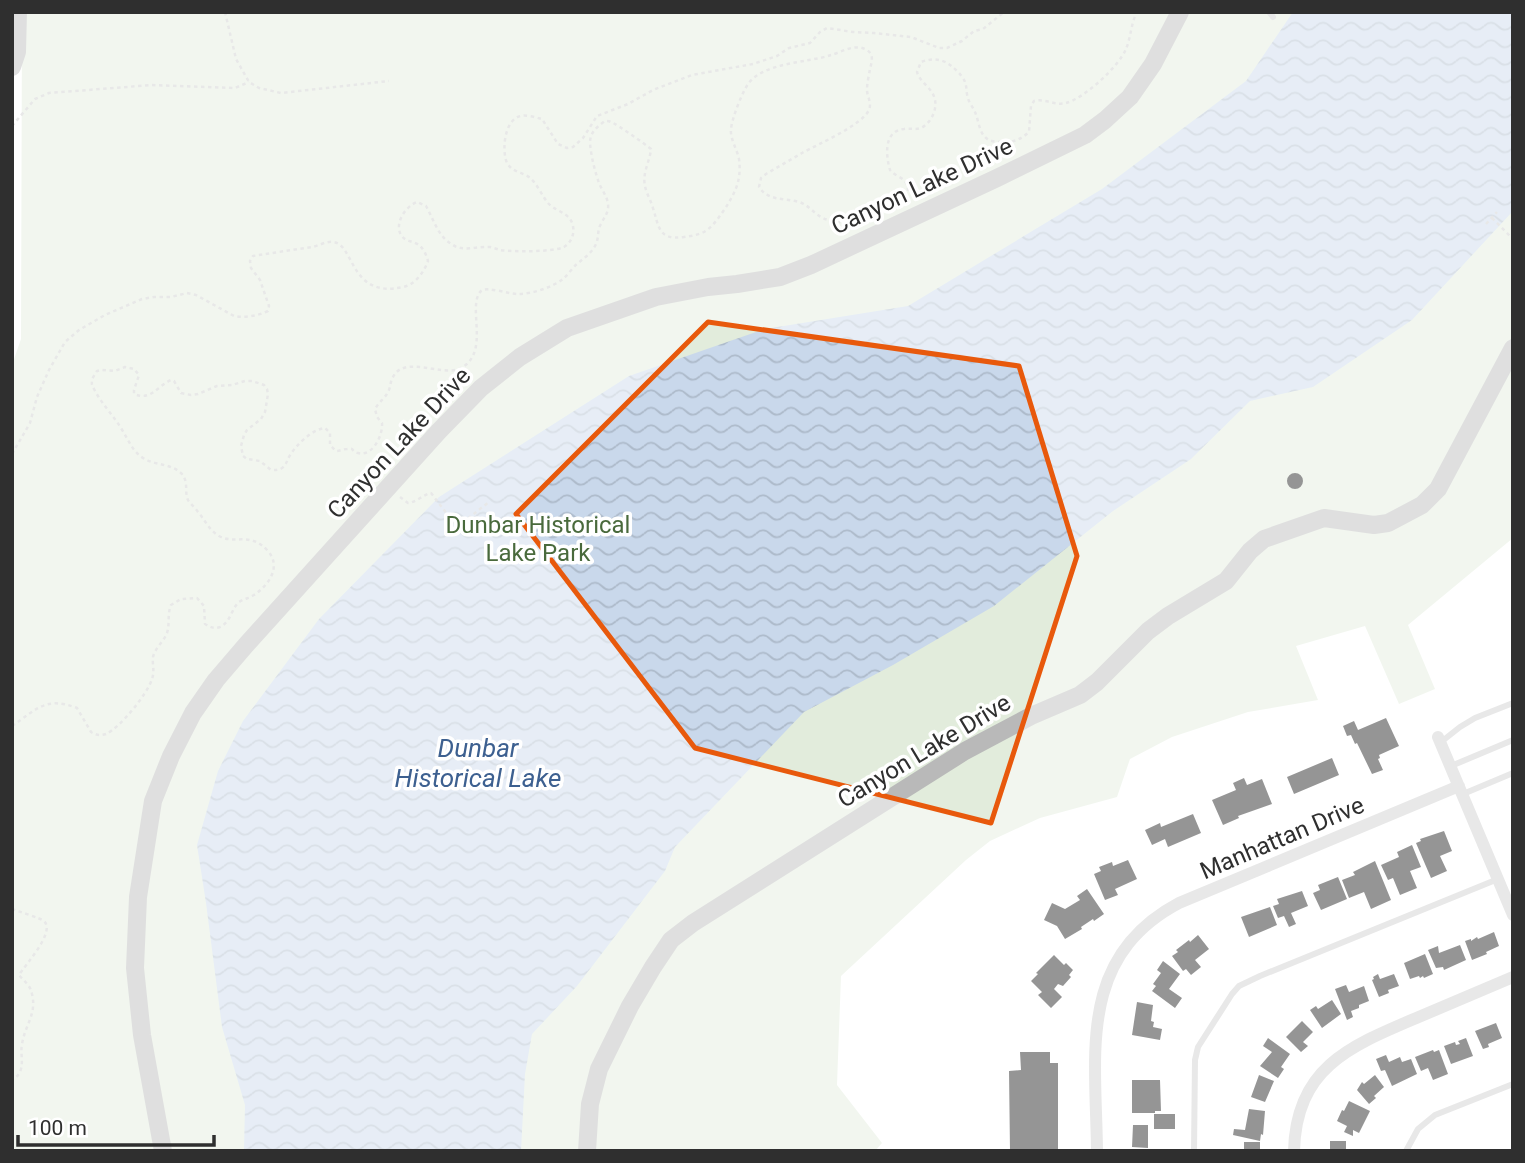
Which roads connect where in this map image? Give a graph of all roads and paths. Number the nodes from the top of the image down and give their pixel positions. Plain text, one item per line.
1 (19, 12) edge
2 (225, 12) edge
3 (1004, 12) edge
4 (1137, 12) edge
5 (1180, 12) edge
6 (12, 67) edge
7 (389, 81) dead end
8 (248, 82) junction
9 (12, 125) edge
10 (895, 209) dead end
11 (1497, 212) dead end
12 (1492, 218) junction
13 (874, 220) dead end
14 (1486, 224) dead end
15 (1513, 239) edge
16 (1513, 348) edge
17 (12, 454) edge
18 (390, 486) junction
19 (489, 502) dead end
20 (457, 527) junction
21 (453, 530) dead end
22 (1513, 703) edge
23 (12, 726) edge
24 (1440, 740) joint
25 (1513, 740) edge
26 (1451, 766) junction
27 (1513, 773) edge
28 (1461, 790) junction
29 (1498, 878) junction
30 (12, 909) edge
31 (1513, 915) edge
32 (1513, 977) edge
33 (12, 1080) edge
34 (1513, 1084) edge
35 (163, 1151) edge
36 (587, 1151) edge
37 (1097, 1151) edge
38 (1194, 1151) edge
39 (1294, 1151) edge
40 (1406, 1151) edge

1 - 6 street
2 - 8 path
3 - 17 path
4 - 10 path
5 - 18 street, Canyon Lake Drive
7 - 8 path
8 - 9 path
11 - 12 path
12 - 14 path
12 - 15 path
13 - 23 path
16 - 36 street, Canyon Lake Drive
18 - 20 path
18 - 35 street, Canyon Lake Drive
19 - 20 path
20 - 21 path
22 - 24 lane
24 - 26 street
25 - 26 lane
26 - 28 street
27 - 28 lane
28 - 29 street
28 - 37 street, Manhattan Drive
29 - 31 street
29 - 38 lane
30 - 33 path
32 - 39 street
34 - 40 lane

